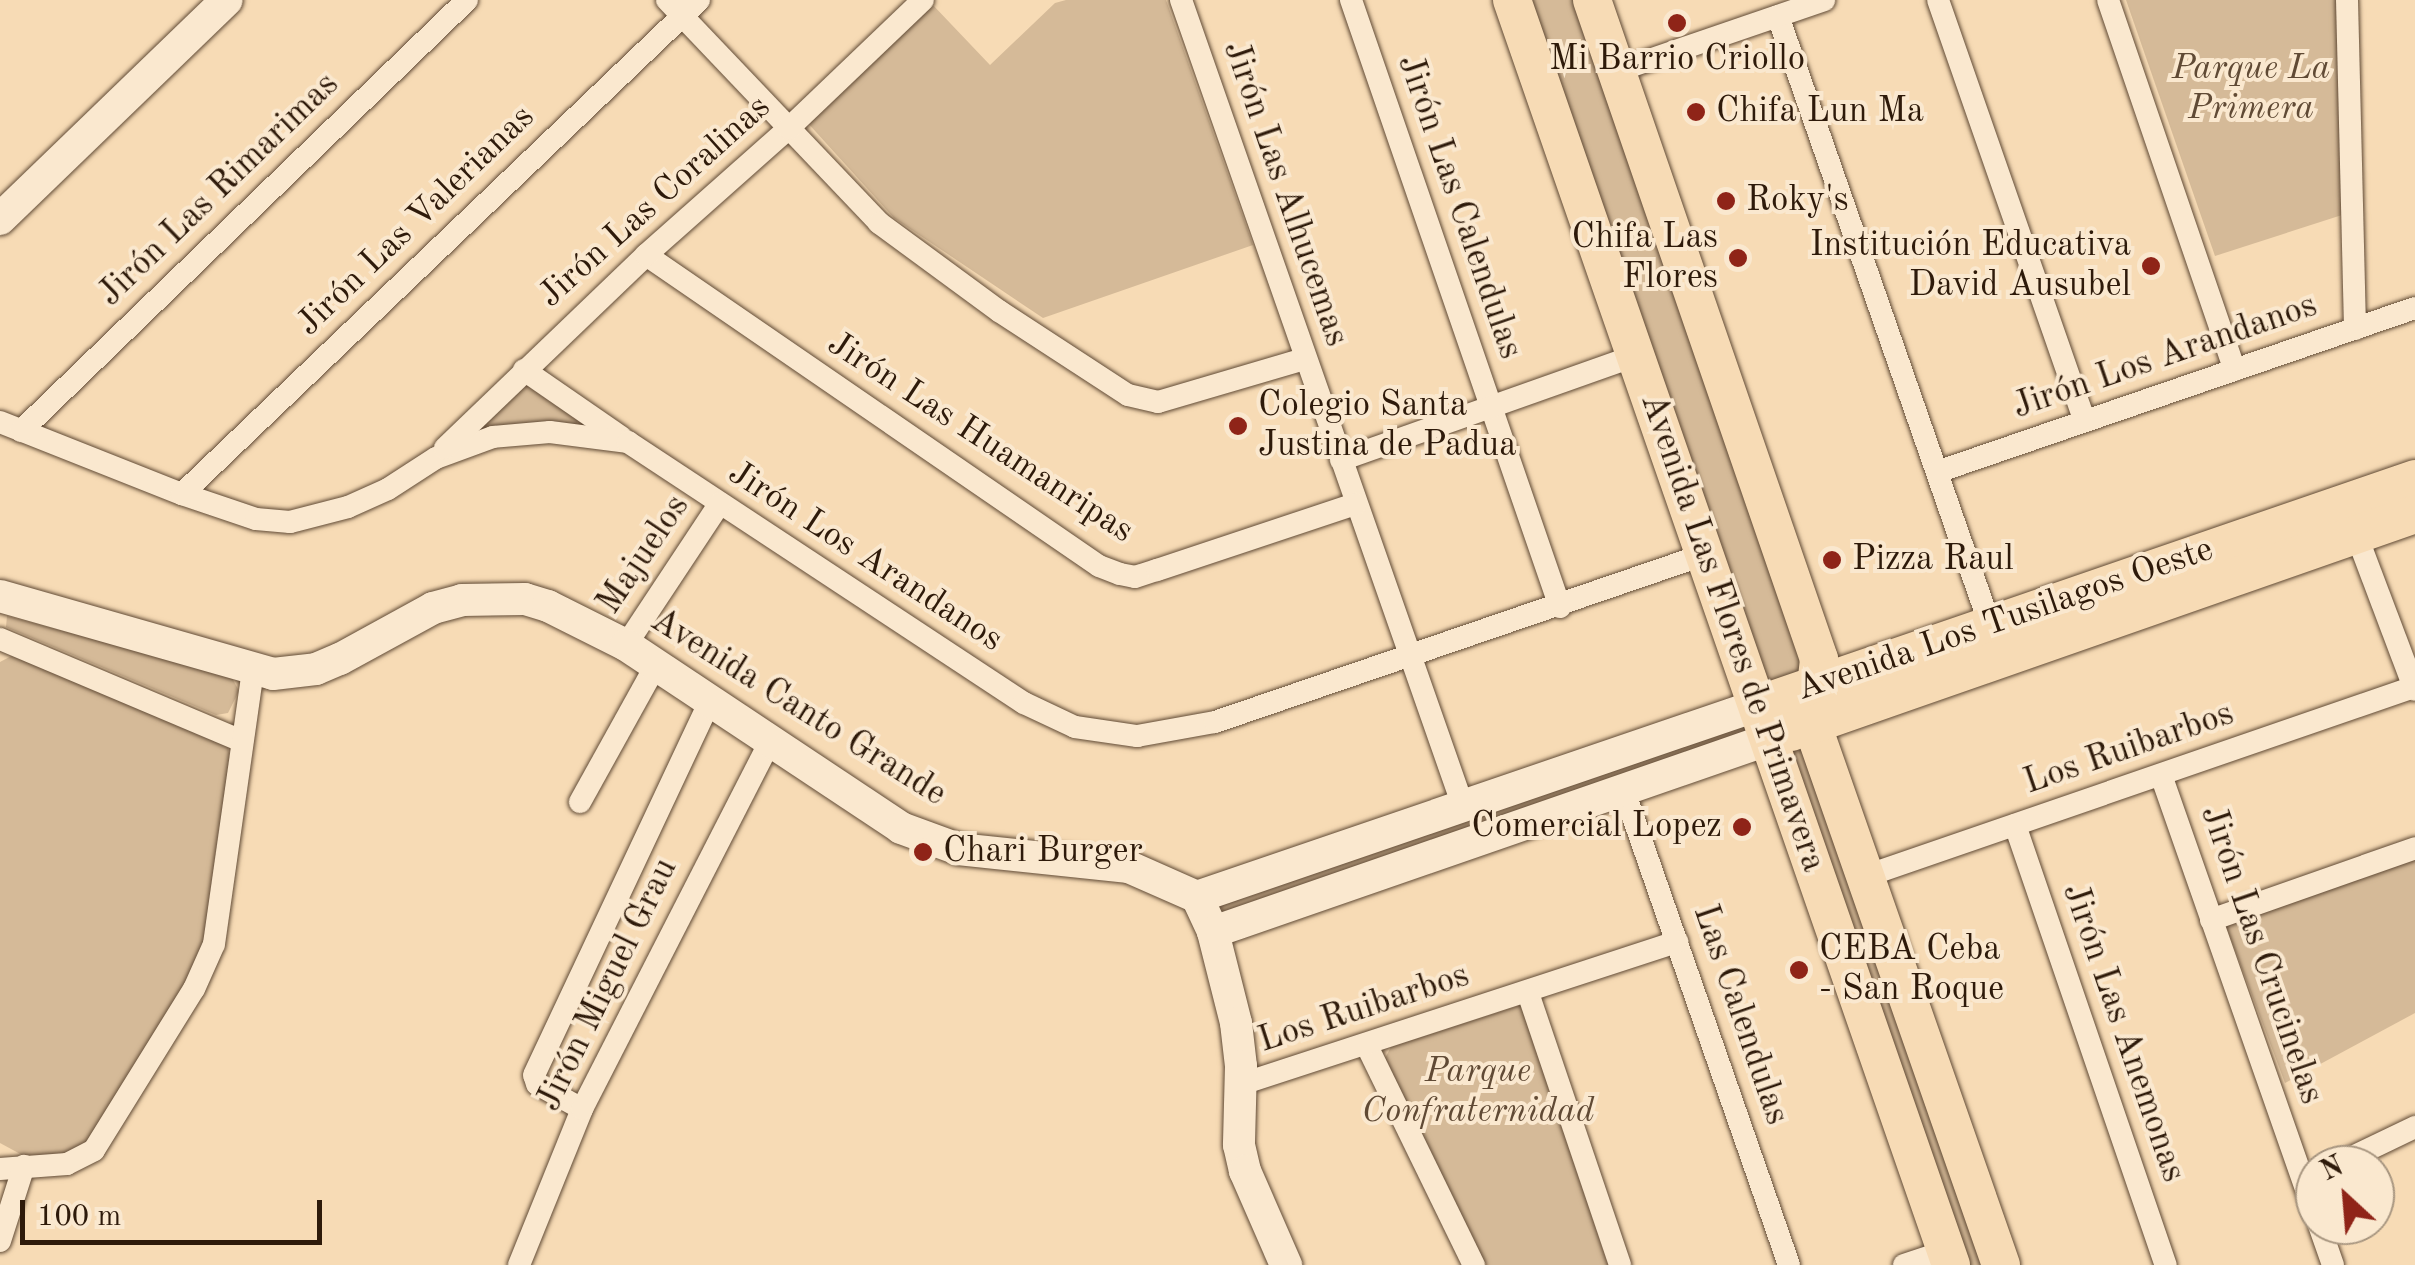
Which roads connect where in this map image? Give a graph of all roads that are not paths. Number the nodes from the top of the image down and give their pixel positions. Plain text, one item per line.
1 (467, 0) edge
2 (923, 0) edge
3 (1181, 0) edge
4 (1351, 0) edge
5 (1512, 0) edge
6 (1592, 0) edge
7 (1824, 0) edge
8 (1938, 0) edge
9 (2108, 0) edge
10 (2347, 0) edge
11 (219, 3) edge
12 (683, 5) edge
13 (1778, 16) junction
14 (1617, 71) junction
15 (790, 128) junction
16 (0, 219) edge
17 (646, 255) junction
18 (2415, 308) edge
19 (2355, 328) junction
20 (1635, 356) junction
21 (1304, 359) junction
22 (524, 370) junction
23 (2235, 370) junction
24 (1489, 405) junction
25 (2085, 421) junction
26 (10, 426) edge
27 (628, 442) junction
28 (436, 458) junction
29 (1341, 460) junction
30 (1937, 472) junction
31 (2415, 479) edge
32 (182, 494) junction
33 (720, 503) junction
34 (1355, 504) junction
35 (2415, 514) edge
36 (2350, 520) junction
37 (1703, 555) junction
38 (0, 596) edge
39 (1560, 607) junction
40 (1990, 625) junction
41 (0, 639) edge
42 (626, 645) junction
43 (1411, 658) junction
44 (656, 665) junction
45 (253, 670) junction
46 (1817, 686) junction
47 (2414, 688) edge
48 (710, 700) junction
49 (1764, 722) junction
50 (1812, 724) junction
51 (241, 741) junction
52 (770, 741) junction
53 (2162, 775) junction
54 (1624, 788) junction
55 (580, 802) dead end
56 (1464, 806) junction
57 (2015, 825) junction
58 (2415, 848) edge
59 (1866, 876) junction
60 (1198, 896) junction
61 (2211, 920) junction
62 (1213, 932) junction
63 (1678, 942) junction
64 (1528, 993) junction
65 (1368, 1046) junction
66 (1242, 1084) junction
67 (582, 1109) junction
68 (2415, 1127) edge
69 (2296, 1145) edge
70 (2378, 1145) edge
71 (24, 1166) junction
72 (0, 1169) edge
73 (0, 1242) edge
74 (1949, 1258) edge
75 (519, 1265) edge
76 (1286, 1265) edge
77 (1474, 1265) edge
78 (1620, 1265) edge
79 (1789, 1265) edge
80 (1904, 1265) edge
81 (2000, 1265) edge
82 (2166, 1265) edge

1 - 26 street, Jirón Las Rimarimas
2 - 15 street, Jirón Las Coralinas
3 - 21 street, Jirón Las Alhucemas
4 - 24 street, Jirón Las Calendulas
5 - 20 main road, Avenida Las Flores de Primavera
6 - 14 main road, Avenida Las Flores de Primavera
7 - 13 street
8 - 25 street
9 - 23 street
10 - 19 street
11 - 16 street
12 - 15 street
12 - 32 street, Jirón Las Valerianas
13 - 14 street
13 - 30 street
14 - 46 main road, Avenida Las Flores de Primavera
15 - 17 street, Jirón Las Coralinas
15 - 21 street
17 - 22 street, Jirón Las Coralinas
17 - 34 street, Jirón Las Huamanripas
18 - 19 street, Jirón Los Arandanos
19 - 23 street, Jirón Los Arandanos
20 - 24 street
20 - 37 main road, Avenida Las Flores de Primavera
21 - 29 street, Jirón Las Alhucemas
22 - 27 street
22 - 28 street, Jirón Las Coralinas
23 - 25 street, Jirón Los Arandanos
24 - 29 street
24 - 39 street, Jirón Las Calendulas
25 - 30 street, Jirón Los Arandanos
26 - 32 street, Jirón Los Arandanos
27 - 28 street, Jirón Los Arandanos
27 - 33 street, Jirón Los Arandanos
28 - 32 street, Jirón Los Arandanos
29 - 34 street, Jirón Las Alhucemas
30 - 40 street
31 - 36 main road, Avenida Los Tusilagos Oeste
33 - 42 street, Majuelos
33 - 43 street, Jirón Los Arandanos
34 - 43 street, Jirón Las Alhucemas
35 - 36 main road, Avenida Los Tusilagos Oeste
36 - 40 main road, Avenida Los Tusilagos Oeste
36 - 47 street
36 - 50 main road, Avenida Los Tusilagos Oeste
37 - 39 street, Jirón Los Arandanos
37 - 49 main road, Avenida Las Flores de Primavera
38 - 45 street, Avenida Canto Grande
39 - 43 street, Jirón Los Arandanos
40 - 46 main road, Avenida Los Tusilagos Oeste
41 - 51 street
42 - 44 street, Avenida Canto Grande
42 - 45 street, Avenida Canto Grande
43 - 56 street, Jirón Las Alhucemas
44 - 48 street, Avenida Canto Grande
44 - 55 street
45 - 51 street
46 - 49 main road, Avenida Los Tusilagos Oeste
46 - 50 main road, Avenida Las Flores de Primavera
47 - 53 street, Los Ruibarbos
48 - 52 street, Avenida Canto Grande
48 - 67 street
49 - 50 main road, Avenida Los Tusilagos Oeste
49 - 54 street, Avenida Los Tusilagos Oeste
49 - 56 street, Avenida Los Tusilagos Oeste
49 - 74 main road, Avenida Las Flores de Primavera
50 - 59 main road, Avenida Las Flores de Primavera
51 - 71 street
52 - 60 street, Avenida Canto Grande
52 - 67 street, Jirón Miguel Grau
53 - 57 street, Los Ruibarbos
53 - 61 street, Jirón Las Crucinelas
54 - 62 street, Avenida Los Tusilagos Oeste
54 - 63 street, Las Calendulas
56 - 60 street, Avenida Los Tusilagos Oeste
57 - 59 street, Los Ruibarbos
57 - 82 street, Jirón Las Anemonas
58 - 61 street
59 - 81 main road, Avenida Las Flores de Primavera
60 - 62 street
61 - 69 street, Jirón Las Crucinelas
62 - 66 street
63 - 64 street, Los Ruibarbos
63 - 79 street, Las Calendulas
64 - 65 street, Los Ruibarbos
64 - 78 street
65 - 66 street, Los Ruibarbos
65 - 77 street
66 - 76 street
67 - 75 street, Jirón Miguel Grau
68 - 70 street
71 - 72 street
71 - 73 street
74 - 80 street

